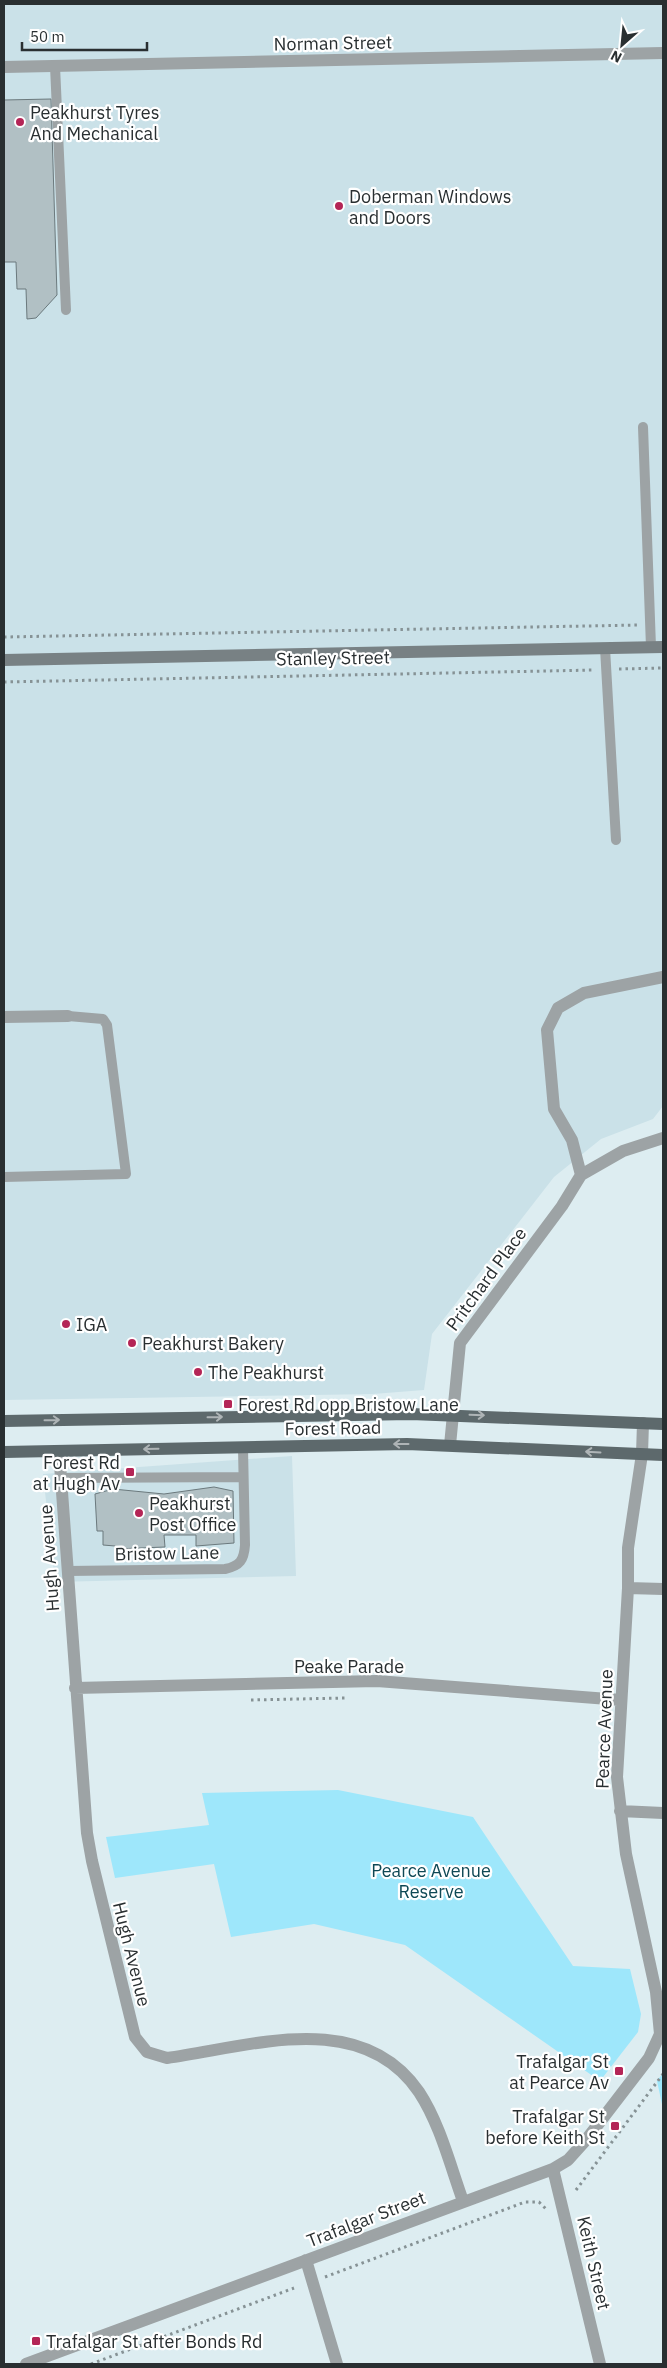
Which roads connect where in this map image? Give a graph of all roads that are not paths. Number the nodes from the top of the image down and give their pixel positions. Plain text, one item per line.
1 (663, 53) edge
2 (55, 66) junction
3 (4, 67) edge
4 (66, 310) dead end
5 (643, 427) dead end
6 (657, 647) edge
7 (605, 648) junction
8 (4, 660) edge
9 (616, 840) dead end
10 (663, 977) edge
11 (68, 1016) joint
12 (4, 1017) edge
13 (663, 1138) edge
14 (581, 1175) junction
15 (4, 1177) edge
16 (452, 1415) junction
17 (4, 1421) edge
18 (643, 1423) junction
19 (663, 1424) edge
20 (450, 1445) junction
21 (243, 1448) junction
22 (58, 1451) junction
23 (4, 1452) edge
24 (642, 1454) junction
25 (663, 1455) edge
26 (243, 1477) junction
27 (61, 1478) junction
28 (68, 1571) junction
29 (628, 1588) junction
30 (663, 1590) edge
31 (75, 1688) junction
32 (621, 1700) junction
33 (620, 1811) junction
34 (663, 1813) edge
35 (662, 2034) edge
36 (553, 2169) junction
37 (463, 2201) junction
38 (306, 2260) junction
39 (26, 2364) edge
40 (337, 2364) edge
41 (600, 2364) edge

1 - 2 street, Norman Street
2 - 3 street, Norman Street
2 - 4 lane
5 - 6 lane
6 - 7 street, Stanley Street
7 - 8 street, Stanley Street
7 - 9 lane
10 - 14 street
11 - 12 street
11 - 15 lane
13 - 14 street, Pritchard Place
14 - 16 street, Pritchard Place
17 -> 16 main road, Forest Road
16 -> 18 main road, Forest Road
16 - 20 street, Pritchard Place
18 - 19 main road, Forest Road
18 - 24 street, Pearce Avenue
20 -> 21 main road, Forest Road
24 -> 20 main road, Forest Road
21 -> 22 main road, Forest Road
21 - 26 lane, Bristow Lane
22 - 23 main road, Forest Road
22 - 27 street, Hugh Avenue
24 - 25 main road, Forest Road
24 - 29 street, Pearce Avenue
26 - 27 lane
26 - 28 lane, Bristow Lane
27 - 28 street, Hugh Avenue
28 - 31 street, Hugh Avenue
29 - 30 street
29 - 32 street, Pearce Avenue
31 - 32 street, Peake Parade
31 - 37 street, Hugh Avenue
32 - 33 street, Pearce Avenue
33 - 34 street
33 - 35 street, Pearce Avenue
35 - 36 street, Trafalgar Street
36 - 37 street, Trafalgar Street
36 - 41 street, Keith Street
37 - 38 street, Trafalgar Street
38 - 39 street, Trafalgar Street
38 - 40 street

